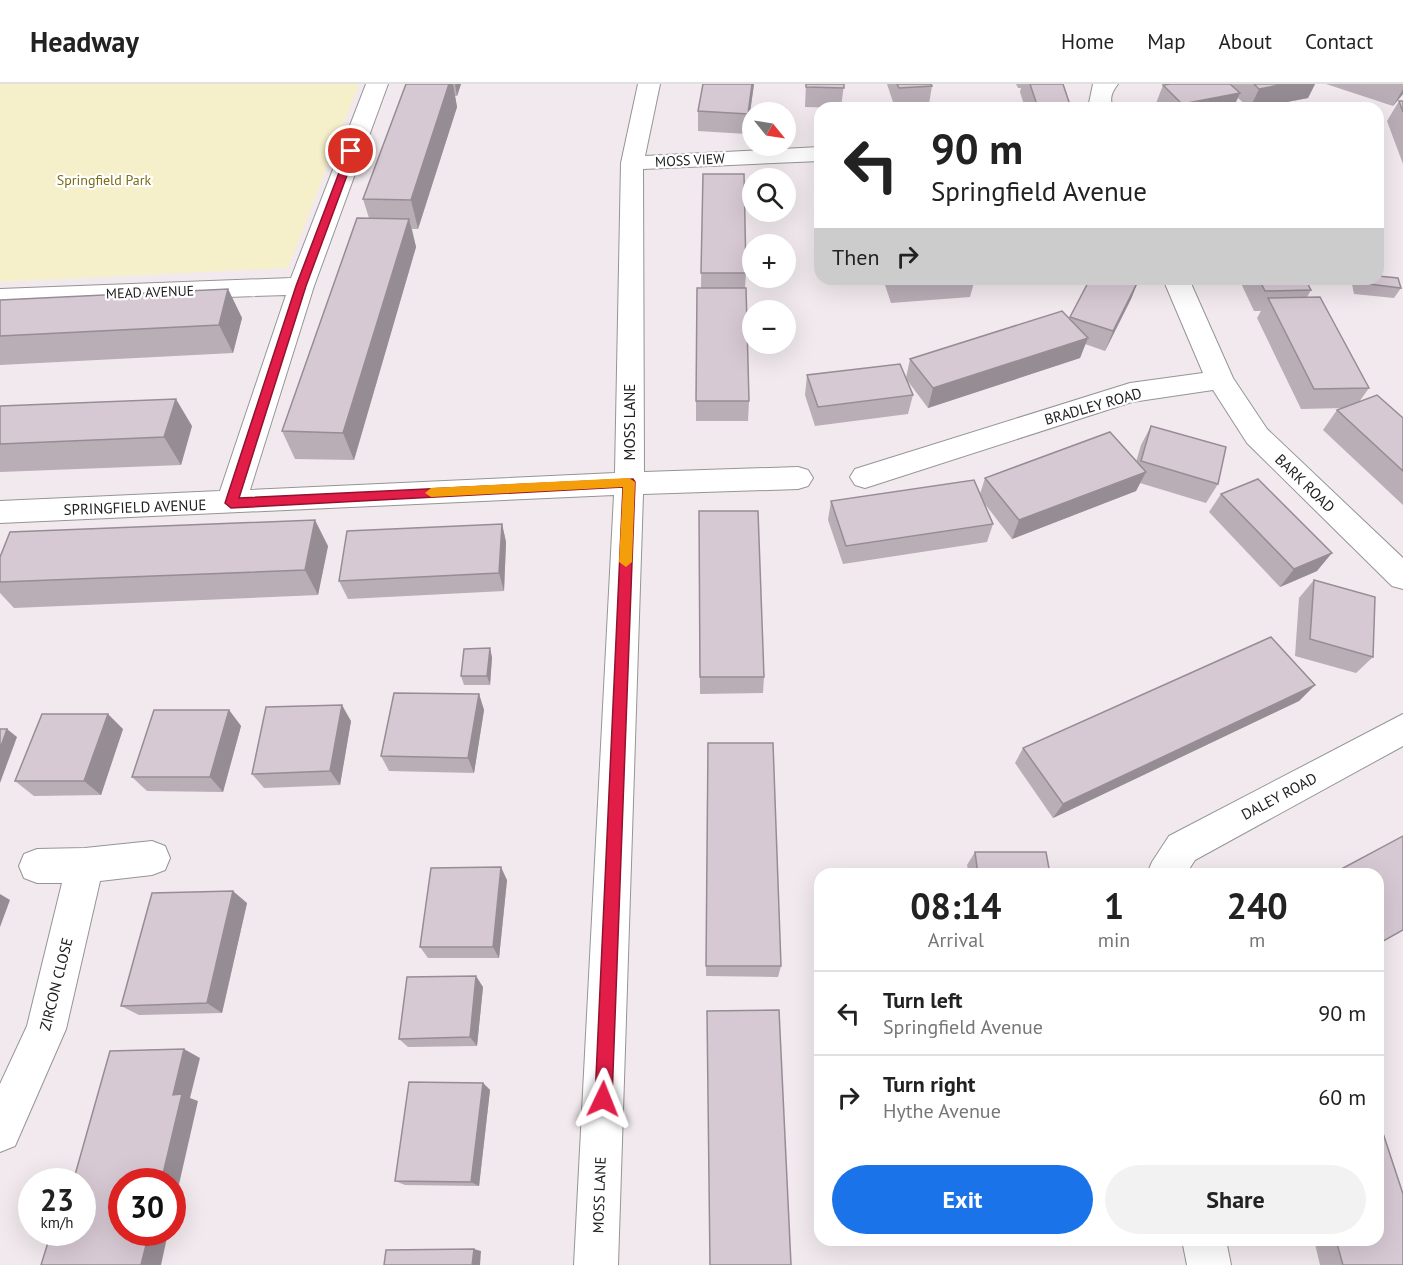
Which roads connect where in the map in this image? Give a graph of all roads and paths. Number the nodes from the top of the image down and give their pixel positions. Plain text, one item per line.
1 (377, 84) edge
2 (648, 84) edge
3 (1107, 84) edge
4 (1100, 102) edge
5 (814, 154) edge
6 (632, 163) junction
7 (1179, 285) edge
8 (301, 286) junction
9 (0, 297) edge
10 (1220, 380) junction
11 (798, 477) dead end
12 (865, 477) dead end
13 (629, 482) junction
14 (231, 503) junction
15 (0, 512) edge
16 (1403, 577) edge
17 (1403, 729) edge
18 (152, 858) dead end
19 (85, 865) junction
20 (38, 867) dead end
21 (1170, 868) edge
22 (0, 1131) edge
23 (1205, 1246) edge
24 (596, 1265) edge
25 (1209, 1265) edge

1 - 8 street
2 - 6 street, MOSS LANE
3 - 4 street
5 - 6 street, MOSS VIEW
6 - 13 street, MOSS LANE
7 - 10 street
8 - 9 street, MEAD AVENUE
8 - 14 street
10 - 12 street, BRADLEY ROAD
10 - 16 street, BARK ROAD
11 - 13 street
13 - 14 street, SPRINGFIELD AVENUE
13 - 24 street, MOSS LANE
14 - 15 street, SPRINGFIELD AVENUE
17 - 21 street, DALEY ROAD
18 - 19 street
19 - 20 street
19 - 22 street, ZIRCON CLOSE
23 - 25 street

